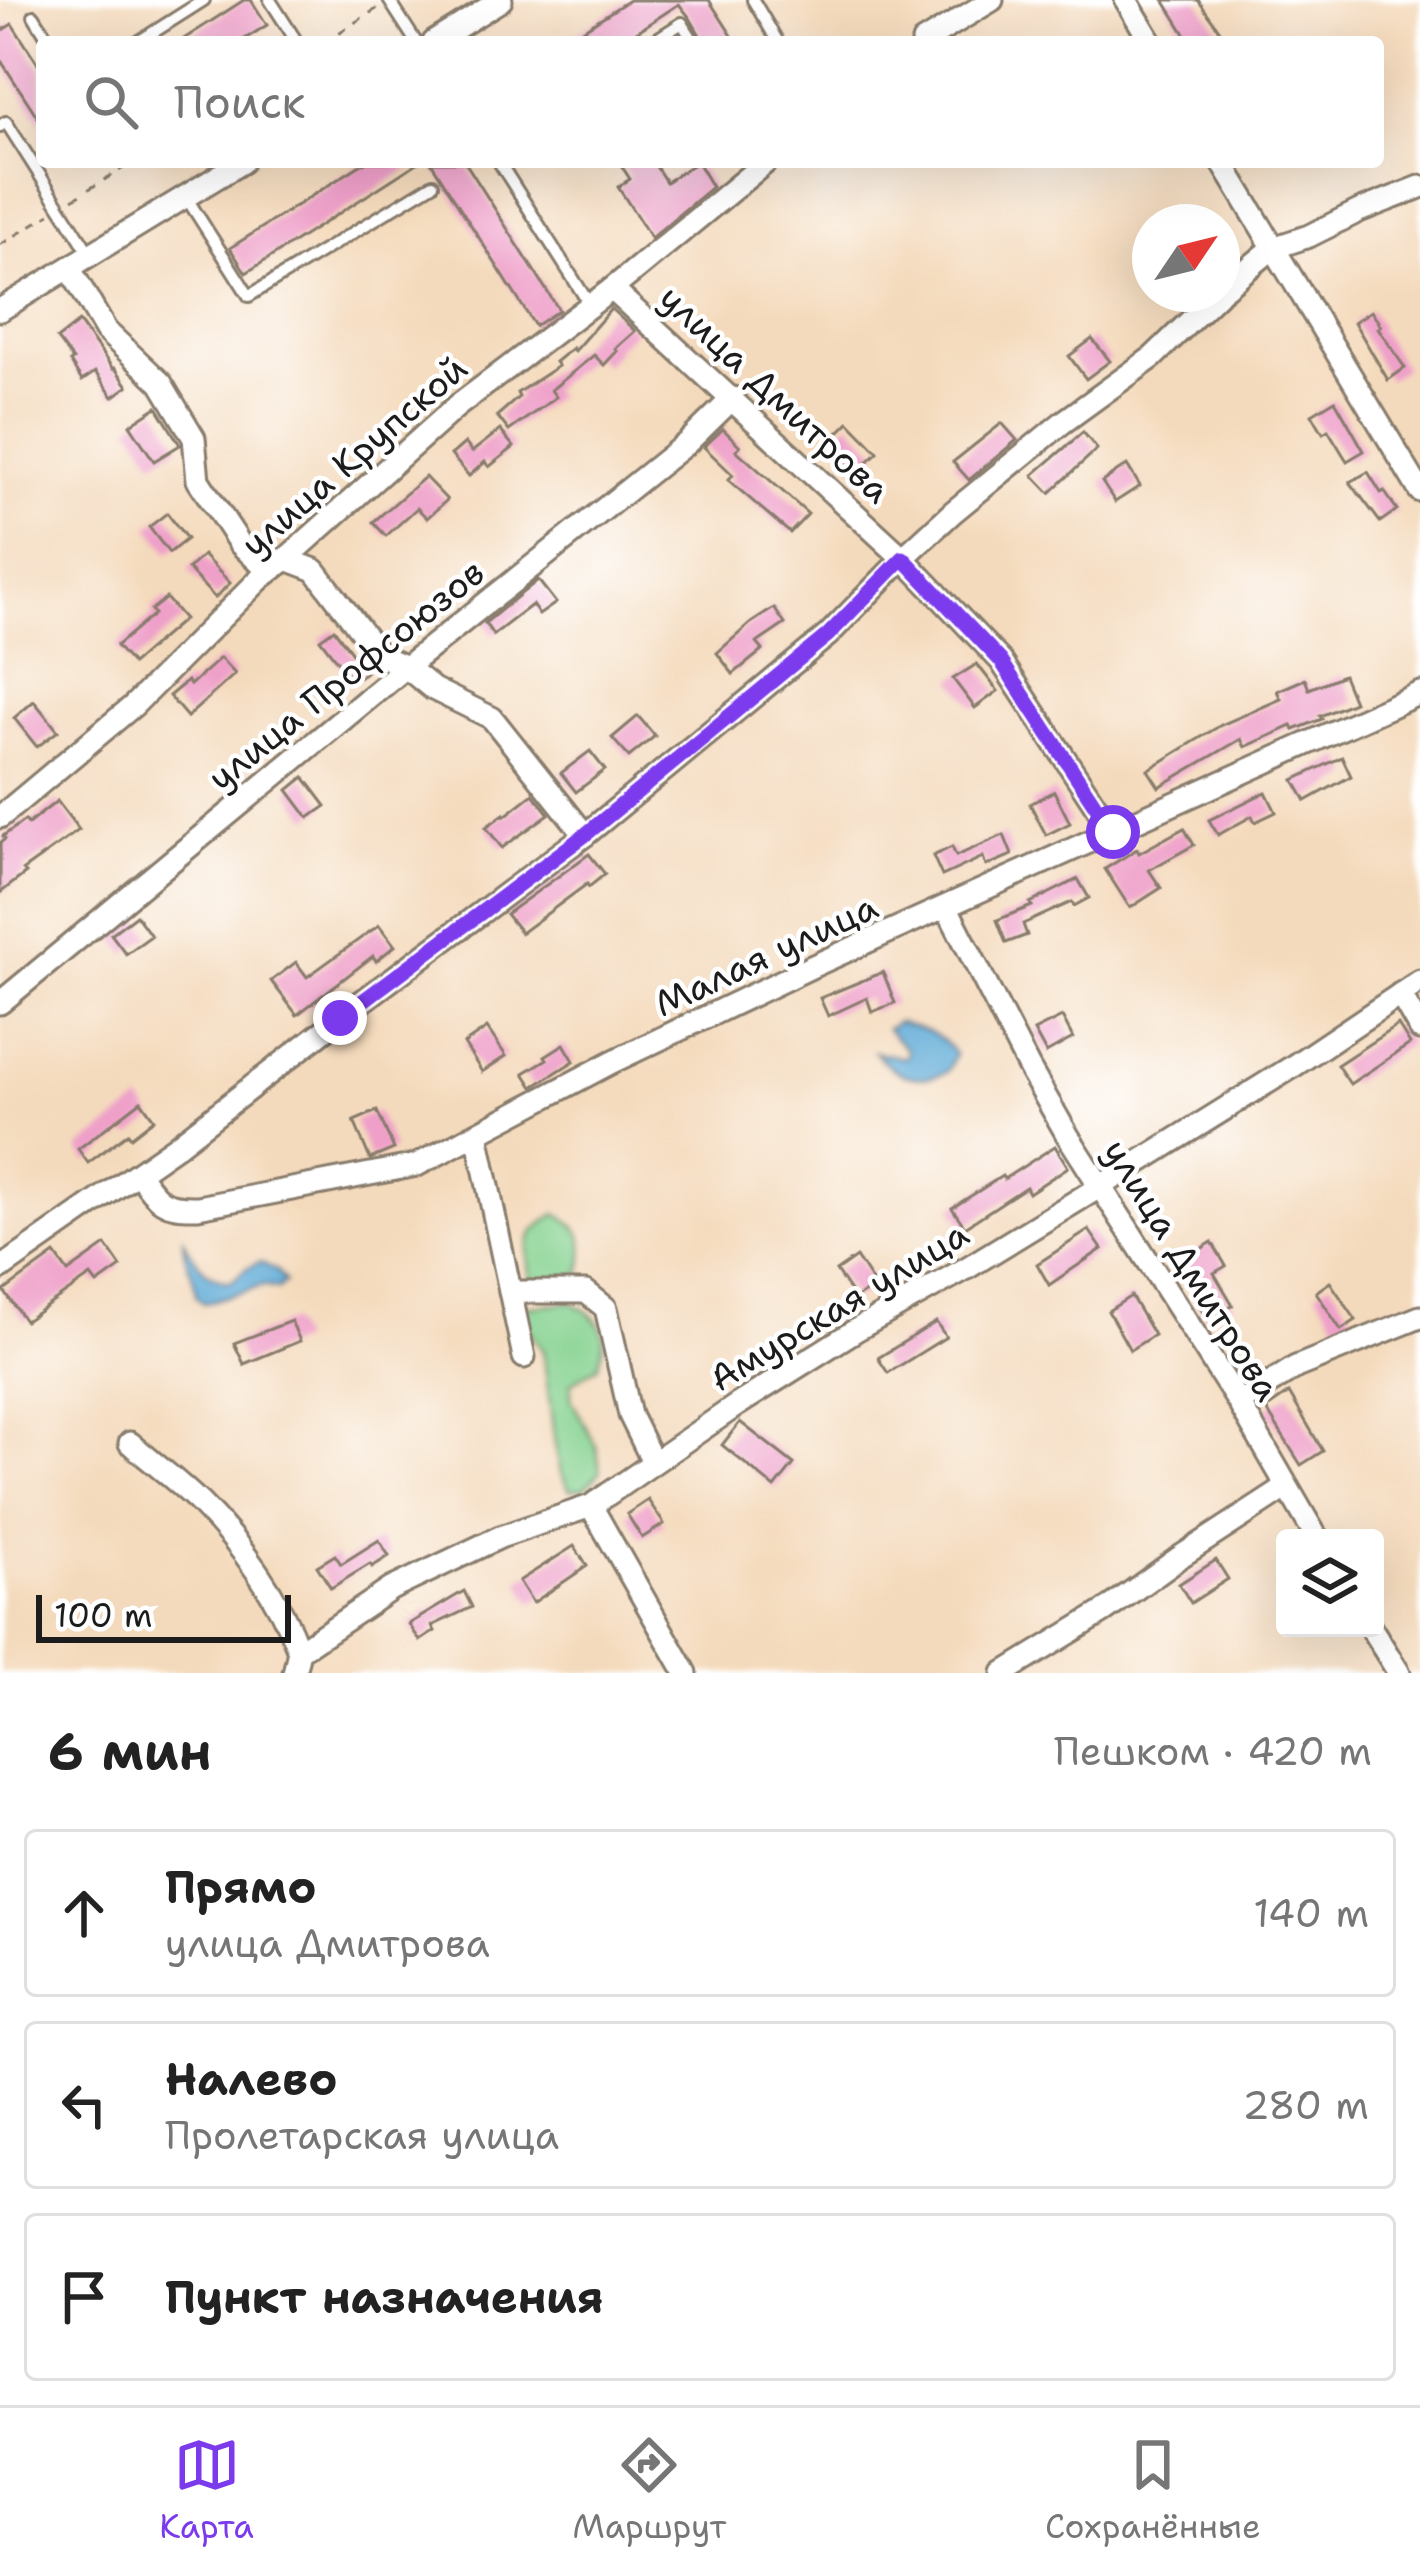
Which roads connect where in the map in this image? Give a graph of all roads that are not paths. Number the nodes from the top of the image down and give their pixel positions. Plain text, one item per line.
1 (204, 0) edge
2 (270, 0) edge
3 (390, 0) edge
4 (501, 0) edge
5 (753, 0) edge
6 (992, 0) edge
7 (1126, 0) edge
8 (34, 16) dead end
9 (46, 36) edge
10 (147, 36) edge
11 (293, 36) edge
12 (412, 36) edge
13 (444, 36) edge
14 (661, 36) edge
15 (690, 36) edge
16 (774, 36) edge
17 (933, 36) edge
18 (1147, 36) edge
19 (0, 126) edge
20 (232, 168) edge
21 (503, 168) edge
22 (759, 168) edge
23 (1226, 168) edge
24 (433, 184) dead end
25 (1420, 188) edge
26 (186, 197) junction
27 (1273, 248) junction
28 (92, 257) junction
29 (70, 269) junction
30 (1240, 275) edge
31 (612, 289) junction
32 (590, 305) junction
33 (0, 310) edge
34 (1199, 312) edge
35 (733, 398) junction
36 (1420, 491) edge
37 (903, 558) junction
38 (286, 559) junction
39 (406, 667) junction
40 (1420, 693) edge
41 (0, 817) edge
42 (1113, 832) junction
43 (585, 835) junction
44 (947, 908) junction
45 (1410, 987) edge
46 (0, 1003) edge
47 (1420, 1029) edge
48 (477, 1134) junction
49 (138, 1173) junction
50 (1101, 1186) junction
51 (0, 1269) edge
52 (510, 1292) junction
53 (1420, 1317) edge
54 (524, 1358) dead end
55 (1238, 1403) junction
56 (130, 1443) dead end
57 (652, 1462) junction
58 (1286, 1488) junction
59 (591, 1506) junction
60 (1311, 1529) edge
61 (1377, 1637) edge
62 (296, 1662) edge
63 (685, 1673) edge
64 (1004, 1673) edge
65 (1399, 1673) edge

1 - 10 lane
2 - 11 lane
3 - 12 lane
4 - 13 street
5 - 16 lane
6 - 17 street
7 - 18 street
8 - 9 lane
14 - 15 lane
19 - 28 lane
20 - 26 street
21 - 32 lane
22 - 31 street, улица Крупской
23 - 27 street
24 - 26 lane
25 - 27 street
26 - 28 street
27 - 30 street
27 - 36 street
28 - 29 street
29 - 33 street
29 - 38 street
31 - 32 street, улица Крупской
31 - 35 street, улица Дмитрова
32 - 38 street, улица Крупской
34 - 37 street
35 - 37 street, улица Дмитрова
35 - 39 street, улица Профсоюзов
37 - 42 street, улица Дмитрова
37 - 43 street
38 - 39 street
38 - 41 street, улица Крупской
39 - 43 street
39 - 46 street, улица Профсоюзов
40 - 42 street, Малая улица
42 - 44 street, Малая улица
43 - 49 street
44 - 48 street, Малая улица
44 - 50 street, улица Дмитрова
45 - 47 street
45 - 50 street, Амурская улица
48 - 49 street, Малая улица
48 - 52 street
49 - 51 street
50 - 55 street, улица Дмитрова
50 - 57 street, Амурская улица
52 - 54 street
52 - 57 street
53 - 55 street
55 - 58 street, улица Дмитрова
56 - 62 street
57 - 59 street, Амурская улица
58 - 60 street, улица Дмитрова
58 - 64 street
59 - 62 street, Амурская улица
59 - 63 street
61 - 65 street

